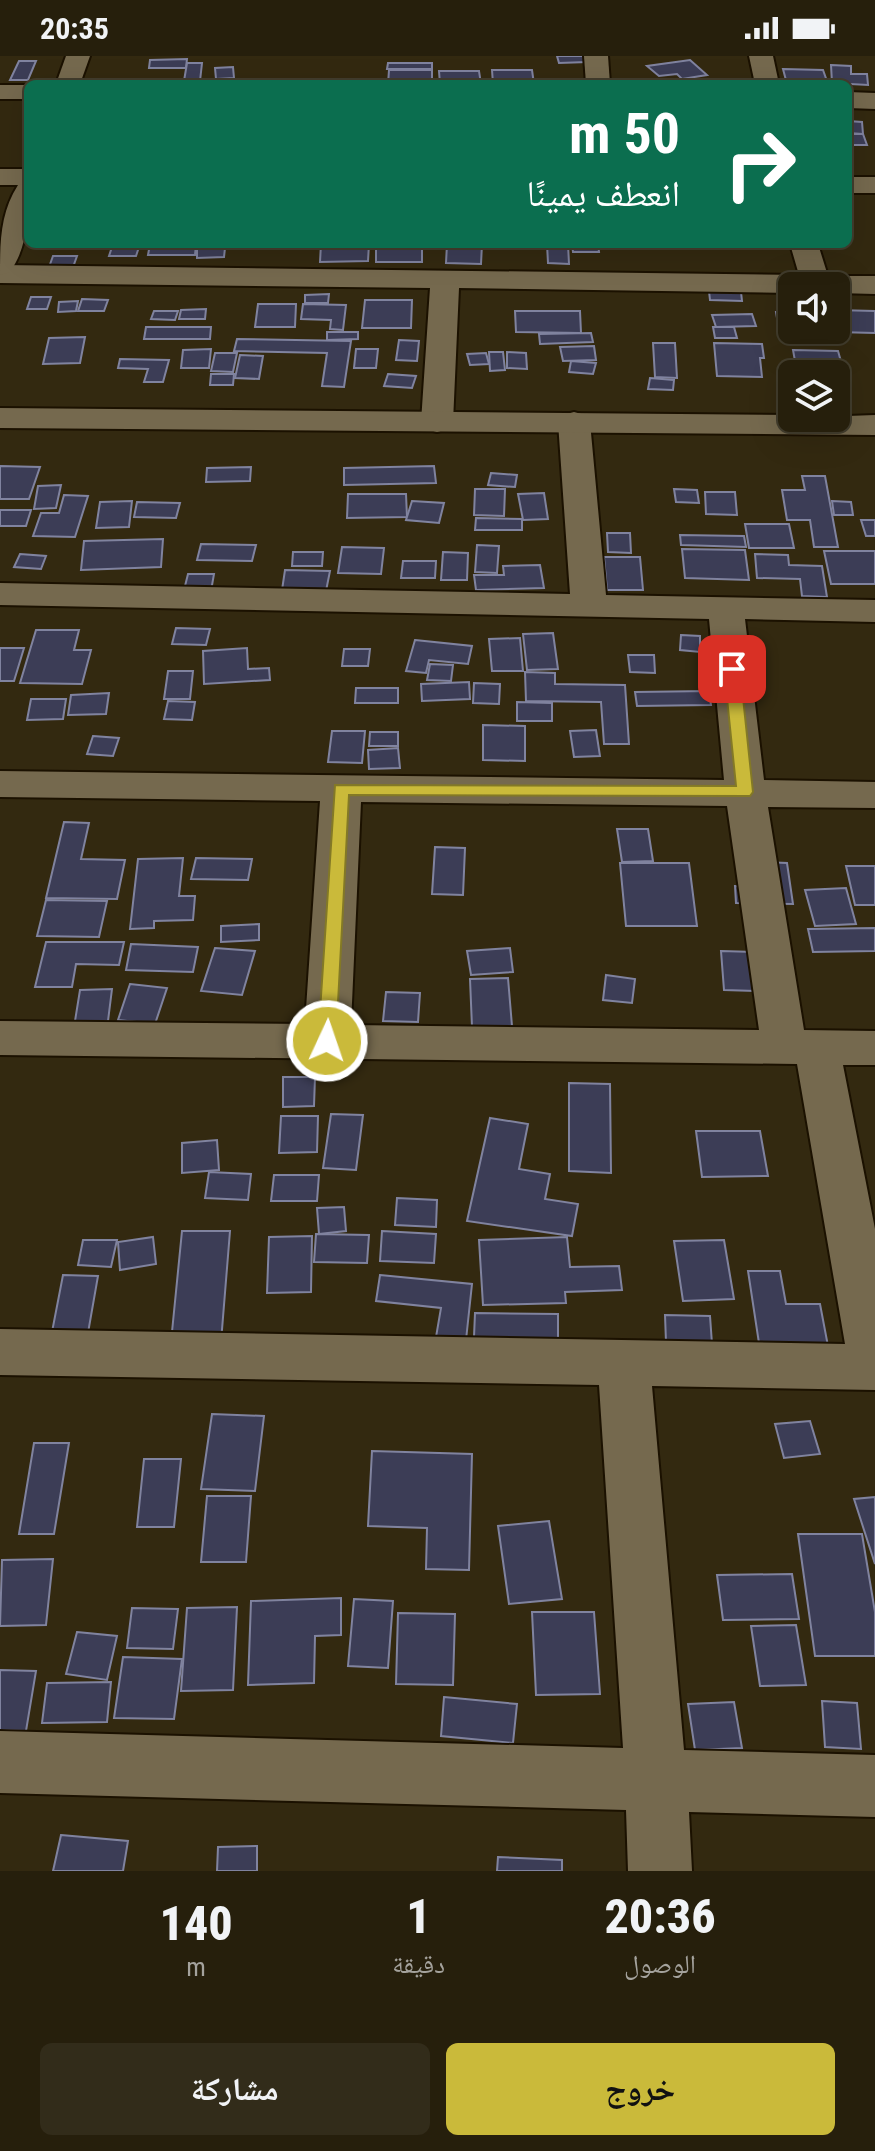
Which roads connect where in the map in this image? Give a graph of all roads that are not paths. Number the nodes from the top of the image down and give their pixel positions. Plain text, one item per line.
1 (78, 56) edge
2 (596, 56) edge
3 (761, 56) edge
4 (69, 80) edge
5 (598, 80) edge
6 (766, 80) edge
7 (0, 92) edge
8 (24, 92) edge
9 (852, 100) edge
10 (875, 101) edge
11 (0, 177) edge
12 (24, 177) edge
13 (852, 185) edge
14 (875, 185) edge
15 (24, 202) edge
16 (805, 248) edge
17 (0, 266) edge
18 (812, 272) edge
19 (0, 274) edge
20 (445, 279) junction
21 (778, 281) edge
22 (850, 285) edge
23 (875, 285) edge
24 (0, 418) edge
25 (437, 422) junction
26 (574, 422) junction
27 (875, 425) edge
28 (0, 594) edge
29 (589, 604) junction
30 (726, 608) junction
31 (875, 611) edge
32 (0, 784) edge
33 (341, 789) junction
34 (745, 792) junction
35 (875, 795) edge
36 (0, 1038) edge
37 (327, 1041) junction
38 (801, 1046) junction
39 (875, 1048) edge
40 (0, 1352) edge
41 (624, 1363) junction
42 (875, 1367) edge
43 (0, 1762) edge
44 (656, 1780) junction
45 (875, 1786) edge
46 (660, 1871) edge

1 - 4 street
2 - 5 street
3 - 6 street
7 - 8 street
9 - 10 street
11 - 12 street
13 - 14 street
15 - 17 street
16 - 18 street
19 - 20 street
20 - 21 street
20 - 25 street
22 - 23 street
24 - 25 street
25 - 26 street
26 - 27 street
26 - 29 street
28 - 29 street
29 - 30 street
30 - 31 street
30 - 34 street
32 - 33 street
33 - 34 street
33 - 37 street
34 - 35 street
34 - 38 street
36 - 37 street
37 - 38 street
38 - 39 street
38 - 42 street
40 - 41 street
41 - 42 street
41 - 44 street
43 - 44 street
44 - 45 street
44 - 46 street

